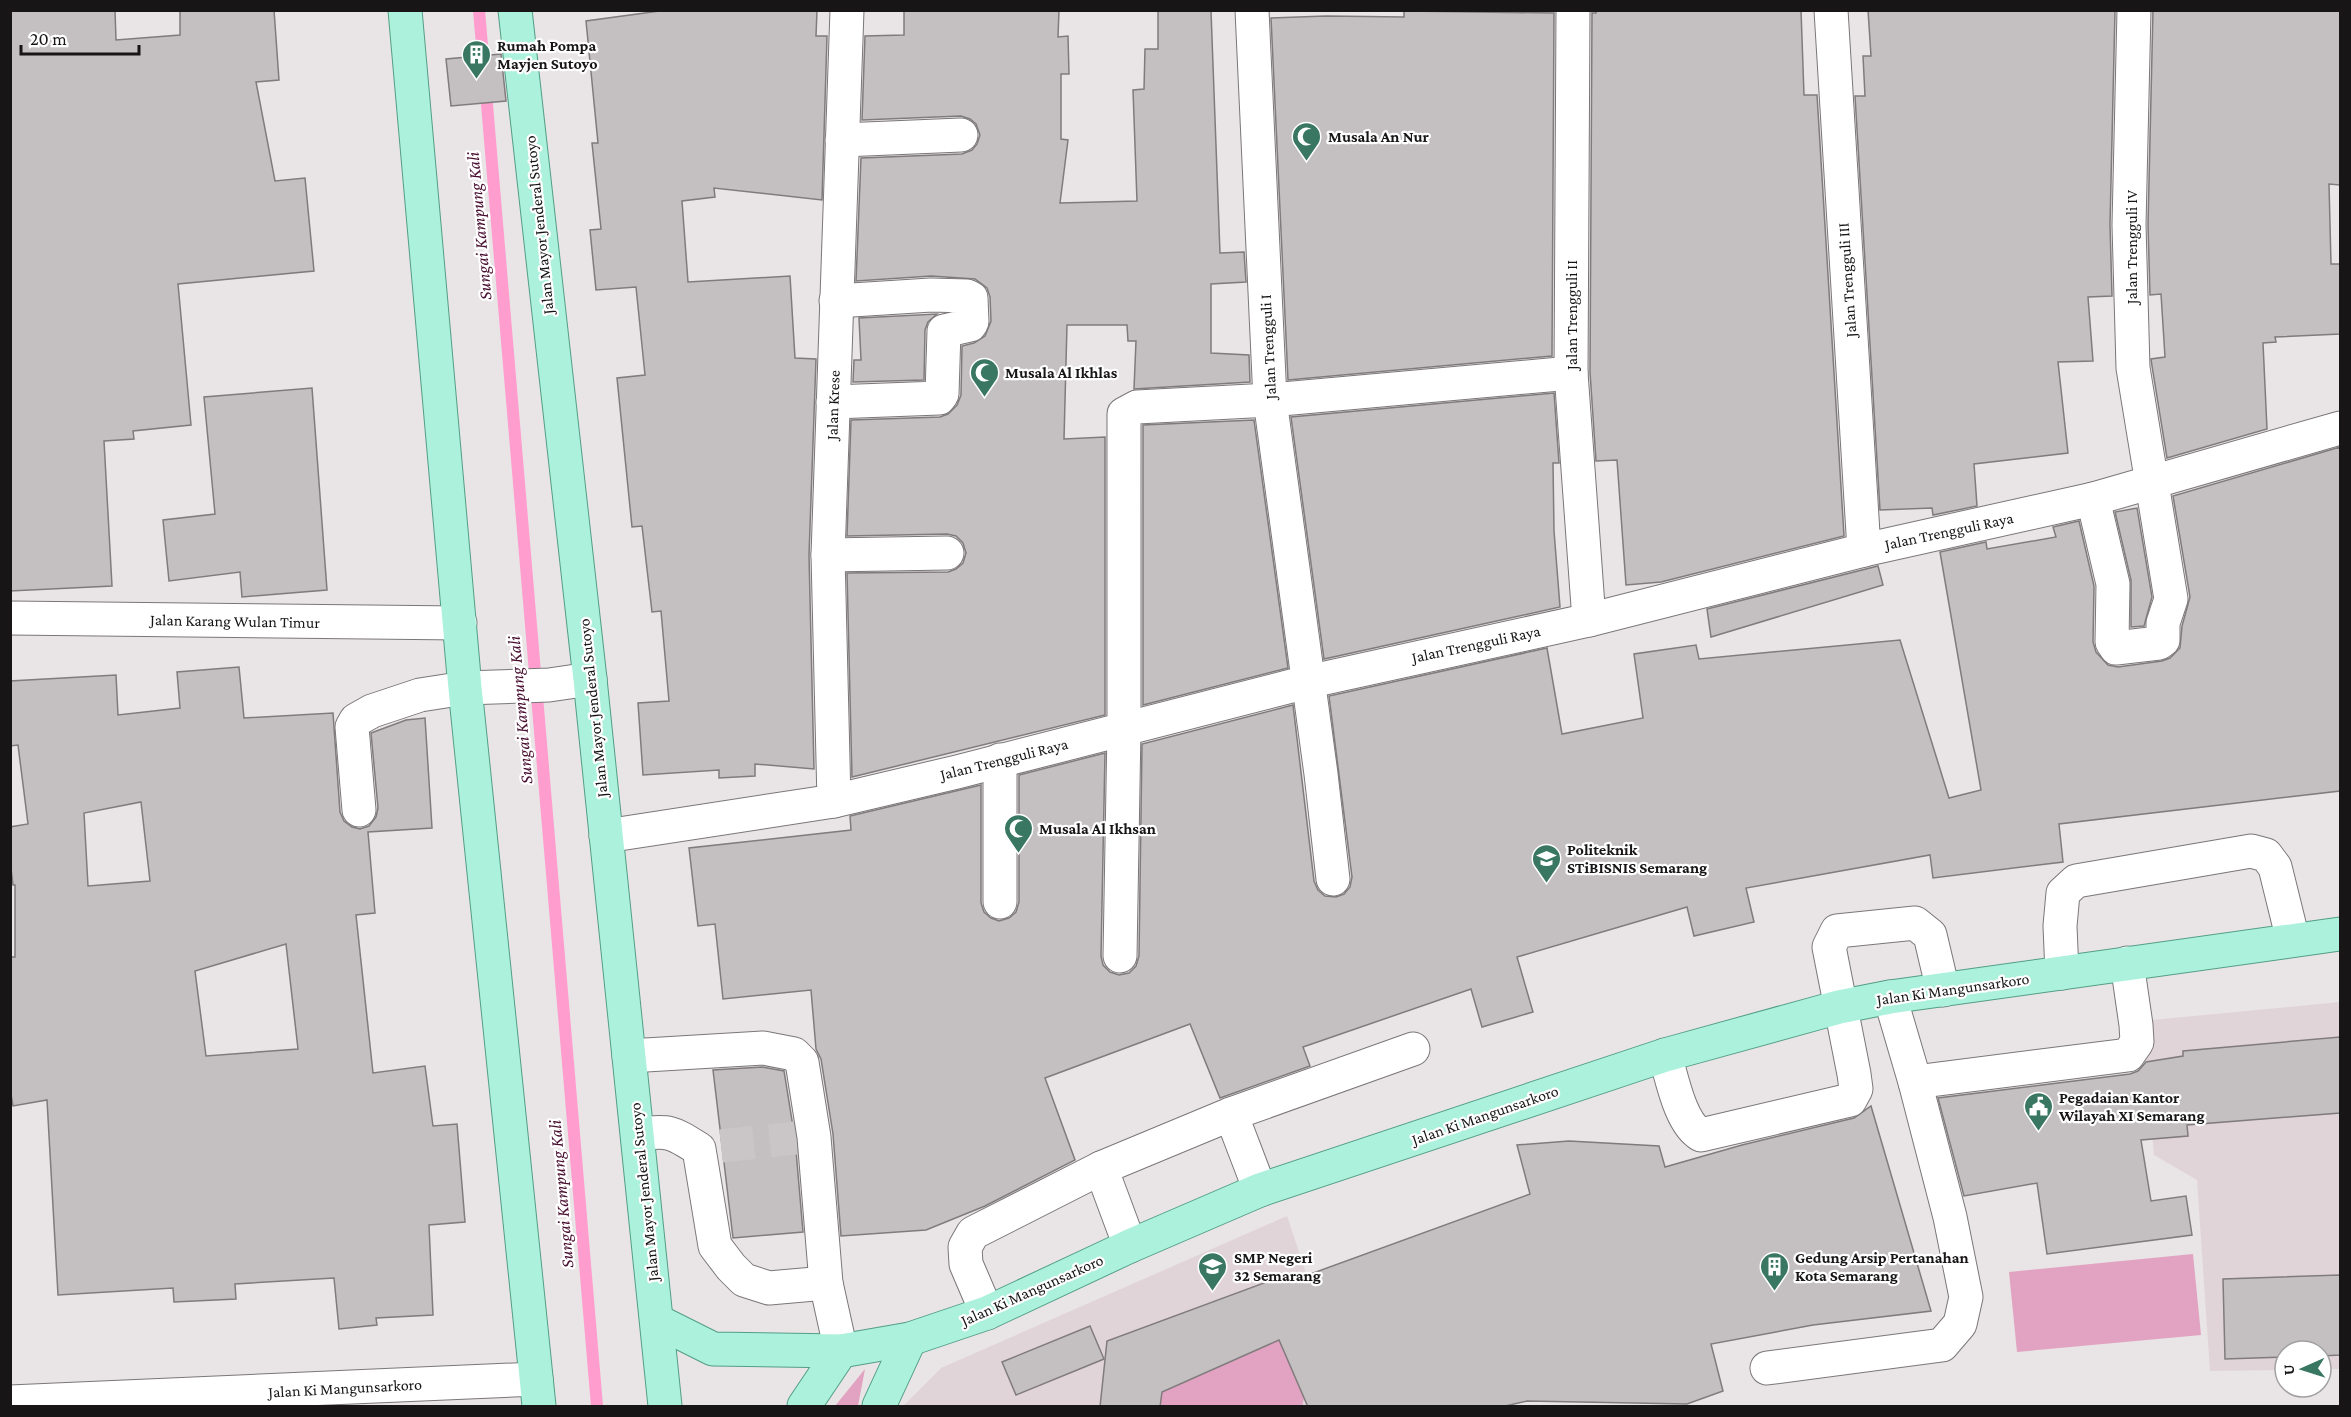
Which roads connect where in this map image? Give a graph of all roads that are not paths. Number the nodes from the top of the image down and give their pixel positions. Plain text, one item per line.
1 (405, 10) edge
2 (515, 10) edge
3 (847, 10) edge
4 (1252, 10) edge
5 (1573, 10) edge
6 (1830, 10) edge
7 (2134, 10) edge
8 (961, 135) dead end
9 (842, 140) junction
10 (836, 301) junction
11 (1571, 374) junction
12 (1270, 400) junction
13 (833, 402) junction
14 (2340, 428) edge
15 (2151, 482) junction
16 (2093, 499) junction
17 (1864, 550) junction
18 (947, 553) dead end
19 (828, 555) junction
20 (10, 618) edge
21 (1589, 620) junction
22 (460, 623) junction
23 (590, 679) junction
24 (1307, 682) junction
25 (465, 688) junction
26 (1124, 729) junction
27 (1000, 760) junction
28 (834, 801) junction
29 (359, 810) dead end
30 (606, 836) junction
31 (1333, 879) dead end
32 (1000, 902) dead end
33 (2340, 934) edge
34 (2293, 940) junction
35 (1120, 956) dead end
36 (2127, 963) junction
37 (2062, 973) junction
38 (1942, 990) junction
39 (1890, 997) junction
40 (1839, 1007) junction
41 (1413, 1049) dead end
42 (1665, 1055) junction
43 (629, 1056) junction
44 (1915, 1082) junction
45 (1231, 1114) junction
46 (638, 1134) junction
47 (1101, 1168) junction
48 (1260, 1190) junction
49 (1130, 1246) junction
50 (826, 1283) junction
51 (987, 1313) junction
52 (657, 1321) junction
53 (910, 1339) junction
54 (841, 1351) junction
55 (1767, 1368) dead end
56 (538, 1393) edge
57 (210, 1400) edge
58 (10, 1402) edge
59 (665, 1407) edge
60 (804, 1407) edge
61 (879, 1407) edge

1 - 22 main road
2 - 23 main road, Jalan Mayor Jenderal Sutoyo
3 - 9 street, Jalan Krese
4 - 12 street, Jalan Trengguli I
5 - 11 street, Jalan Trengguli II
6 - 17 street, Jalan Trengguli III
7 - 15 street, Jalan Trengguli IV
8 - 9 street
9 - 10 street, Jalan Krese
10 - 13 street, Jalan Krese
10 - 13 street
11 - 12 street
11 - 21 street, Jalan Trengguli II
12 - 24 street, Jalan Trengguli I
12 - 26 street
13 - 19 street, Jalan Krese
14 - 15 street, Jalan Trengguli Raya
15 - 16 street, Jalan Trengguli Raya
15 - 16 street, Jalan Trengguli IV
16 - 17 street, Jalan Trengguli Raya
17 - 21 street, Jalan Trengguli Raya
18 - 19 street
19 - 28 street, Jalan Krese
20 - 22 street, Jalan Karang Wulan Timur
21 - 24 street, Jalan Trengguli Raya
22 - 25 main road
23 - 25 street
23 - 30 main road, Jalan Mayor Jenderal Sutoyo
24 - 26 street, Jalan Trengguli Raya
24 - 31 street, Jalan Trengguli I
25 - 29 street
25 - 56 main road
26 - 27 street, Jalan Trengguli Raya
26 - 35 street
27 - 28 street, Jalan Trengguli Raya
27 - 32 street
28 - 30 street, Jalan Trengguli Raya
30 - 43 main road, Jalan Mayor Jenderal Sutoyo
33 - 34 main road, Jalan Ki Mangunsarkoro
34 - 36 main road, Jalan Ki Mangunsarkoro
34 - 37 street
36 - 37 main road, Jalan Ki Mangunsarkoro
36 - 44 street
37 - 38 main road, Jalan Ki Mangunsarkoro
38 - 39 main road, Jalan Ki Mangunsarkoro
38 - 40 street
39 - 40 main road, Jalan Ki Mangunsarkoro
39 - 44 street
40 - 42 main road, Jalan Ki Mangunsarkoro
40 - 42 street
41 - 45 street
42 - 48 main road, Jalan Ki Mangunsarkoro
43 - 46 main road, Jalan Mayor Jenderal Sutoyo
43 - 50 street
44 - 55 street
45 - 47 street
45 - 48 street
46 - 50 street
46 - 52 main road, Jalan Mayor Jenderal Sutoyo
47 - 49 street
47 - 51 street
48 - 49 main road, Jalan Ki Mangunsarkoro
49 - 51 main road, Jalan Ki Mangunsarkoro
50 - 54 street
51 - 53 main road, Jalan Ki Mangunsarkoro
52 - 54 main road, Jalan Ki Mangunsarkoro
52 - 59 main road, Jalan Mayor Jenderal Sutoyo
53 - 54 main road, Jalan Ki Mangunsarkoro
53 - 61 main road
54 - 60 main road
56 - 57 street, Jalan Ki Mangunsarkoro
57 - 58 street, Jalan Ki Mangunsarkoro

